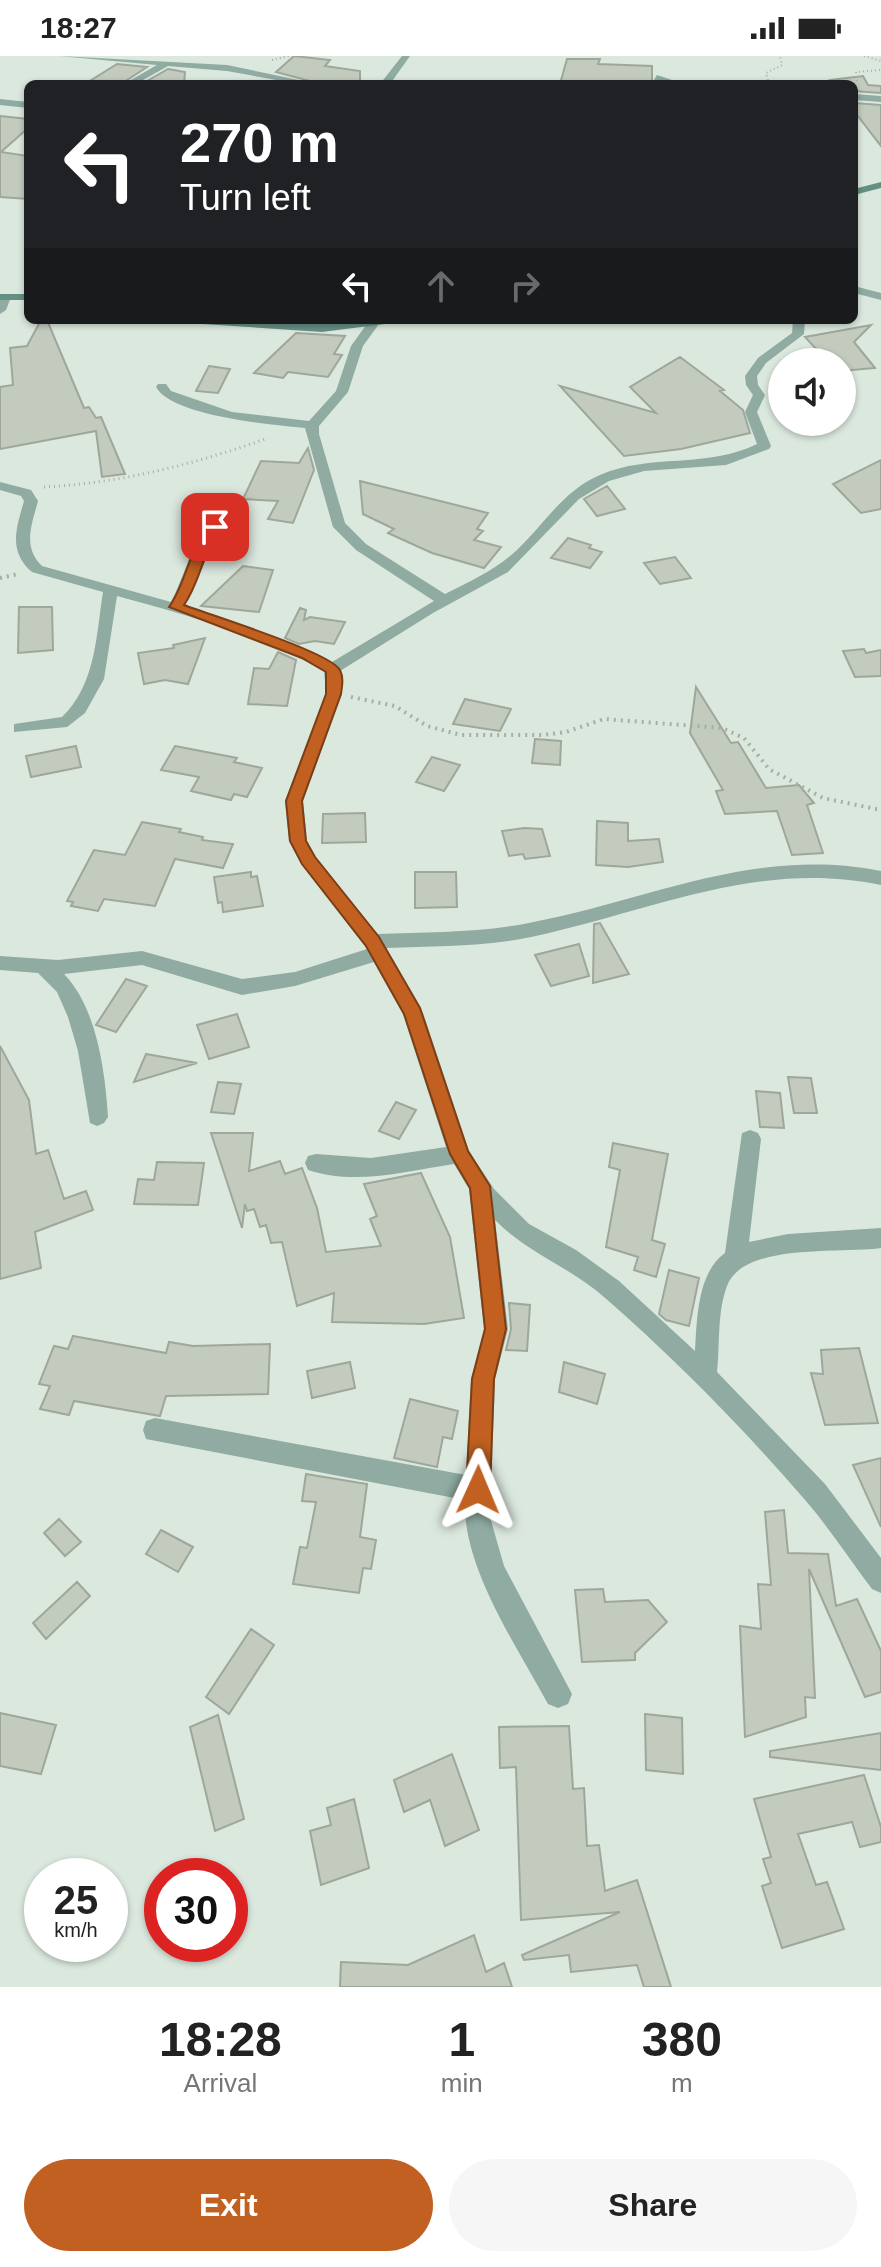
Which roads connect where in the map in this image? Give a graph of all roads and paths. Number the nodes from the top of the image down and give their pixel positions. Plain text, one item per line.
1 (63, 56) edge
2 (184, 56) edge
3 (406, 56) edge
4 (780, 56) edge
5 (864, 56) edge
6 (881, 61) edge
7 (164, 65) junction
8 (881, 70) edge
9 (657, 78) dead end
10 (136, 80) edge
11 (292, 80) edge
12 (388, 80) edge
13 (663, 80) edge
14 (768, 80) edge
15 (857, 80) edge
16 (858, 97) edge
17 (881, 99) edge
18 (0, 102) edge
19 (24, 105) edge
20 (881, 185) edge
21 (858, 191) edge
22 (858, 290) edge
23 (2, 297) edge
24 (24, 297) edge
25 (881, 297) edge
26 (0, 310) edge
27 (266, 324) edge
28 (360, 324) edge
29 (377, 324) edge
30 (799, 324) edge
31 (162, 387) dead end
32 (307, 425) junction
33 (6, 487) edge
34 (240, 517) dead end
35 (111, 589) junction
36 (443, 600) junction
37 (176, 607) junction
38 (332, 669) junction
39 (334, 694) junction
40 (20, 728) dead end
41 (881, 810) edge
42 (881, 878) edge
43 (376, 947) junction
44 (0, 963) edge
45 (44, 967) junction
46 (97, 1117) dead end
47 (750, 1139) dead end
48 (459, 1154) junction
49 (316, 1163) dead end
50 (480, 1186) junction
51 (881, 1238) edge
52 (736, 1258) junction
53 (704, 1376) junction
54 (155, 1430) dead end
55 (478, 1490) junction
56 (881, 1580) edge
57 (558, 1694) dead end

1 - 7 street
2 - 7 street
3 - 12 street
4 - 14 path
5 - 6 path
7 - 10 street
7 - 11 street
8 - 15 path
9 - 13 street
16 - 17 street
18 - 19 street
20 - 21 street
22 - 25 street
23 - 24 street
23 - 26 street
27 - 28 street
29 - 32 street
30 - 36 street
31 - 32 street
32 - 33 path
32 - 36 street
33 - 35 street
34 - 37 street
35 - 37 street
35 - 40 street
36 - 38 street
37 - 38 street
38 - 39 street
39 - 41 path
39 - 43 street
42 - 43 street
43 - 45 street
43 - 48 street
44 - 45 street
45 - 46 street
47 - 52 street
48 - 49 street
48 - 50 street
50 - 53 street
50 - 55 street
51 - 52 street
52 - 53 street
53 - 56 street
54 - 55 street
55 - 57 street

